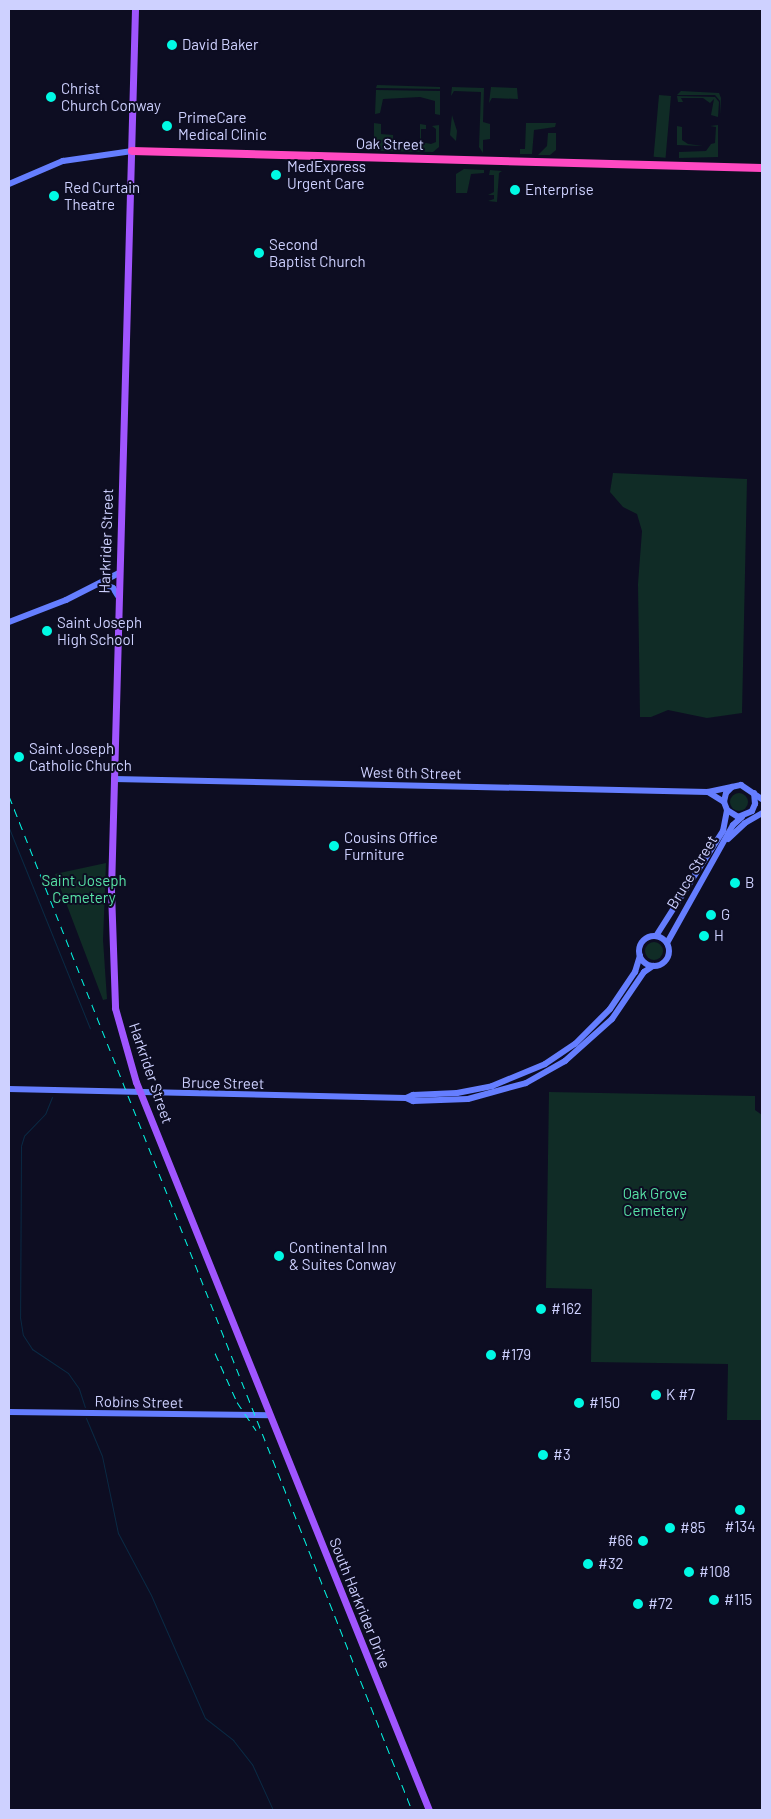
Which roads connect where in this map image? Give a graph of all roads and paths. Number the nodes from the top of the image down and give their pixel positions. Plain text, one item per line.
1 (134, 9) edge
2 (132, 151) junction
3 (762, 168) edge
4 (21, 179) junction
5 (9, 180) edge
6 (9, 184) edge
7 (119, 573) junction
8 (102, 583) junction
9 (118, 596) junction
10 (9, 622) edge
11 (114, 779) junction
12 (733, 786) junction
13 (708, 792) junction
14 (753, 792) junction
15 (762, 799) edge
16 (724, 802) junction
17 (727, 810) junction
18 (762, 812) edge
19 (745, 815) junction
20 (727, 840) junction
21 (656, 936) junction
22 (667, 943) junction
23 (640, 956) junction
24 (653, 966) junction
25 (545, 1064) junction
26 (526, 1083) junction
27 (492, 1086) junction
28 (9, 1089) edge
29 (141, 1095) junction
30 (406, 1098) junction
31 (266, 1407) joint
32 (9, 1412) edge
33 (269, 1415) junction
34 (429, 1810) edge

1 - 2 main road, Harkrider Street
2 - 3 highway, Oak Street
2 - 4 street, Oak Street
2 - 7 main road, Harkrider Street
4 - 5 street, Oak Street
4 - 6 street, Oak Street
7 - 8 street
7 - 9 main road, Harkrider Street
8 - 9 street
8 - 10 street
9 - 11 main road, Harkrider Street
11 - 13 street, West 6th Street
11 - 29 main road, Harkrider Street
12 - 13 street, West 6th Street
12 - 14 street
12 - 16 street
13 - 16 street
14 - 15 street
14 - 19 street
16 - 17 street
17 - 19 street
17 - 21 street, Bruce Street
18 - 19 street
18 - 20 street
19 - 20 street, Bruce Street
20 - 22 street, Bruce Street
21 - 22 street
21 - 23 street
22 - 24 street
23 - 24 street
23 - 25 street, Bruce Street
24 - 26 street, Bruce Street
25 - 26 street
25 - 27 street, Bruce Street
26 - 27 street
26 - 30 street, Bruce Street
27 - 30 street, Bruce Street
28 - 29 street, Bruce Street
29 - 30 street, Bruce Street
29 - 31 main road, Harkrider Street
31 - 33 main road, South Harkrider Drive
32 - 33 street, Robins Street
33 - 34 main road, South Harkrider Drive

